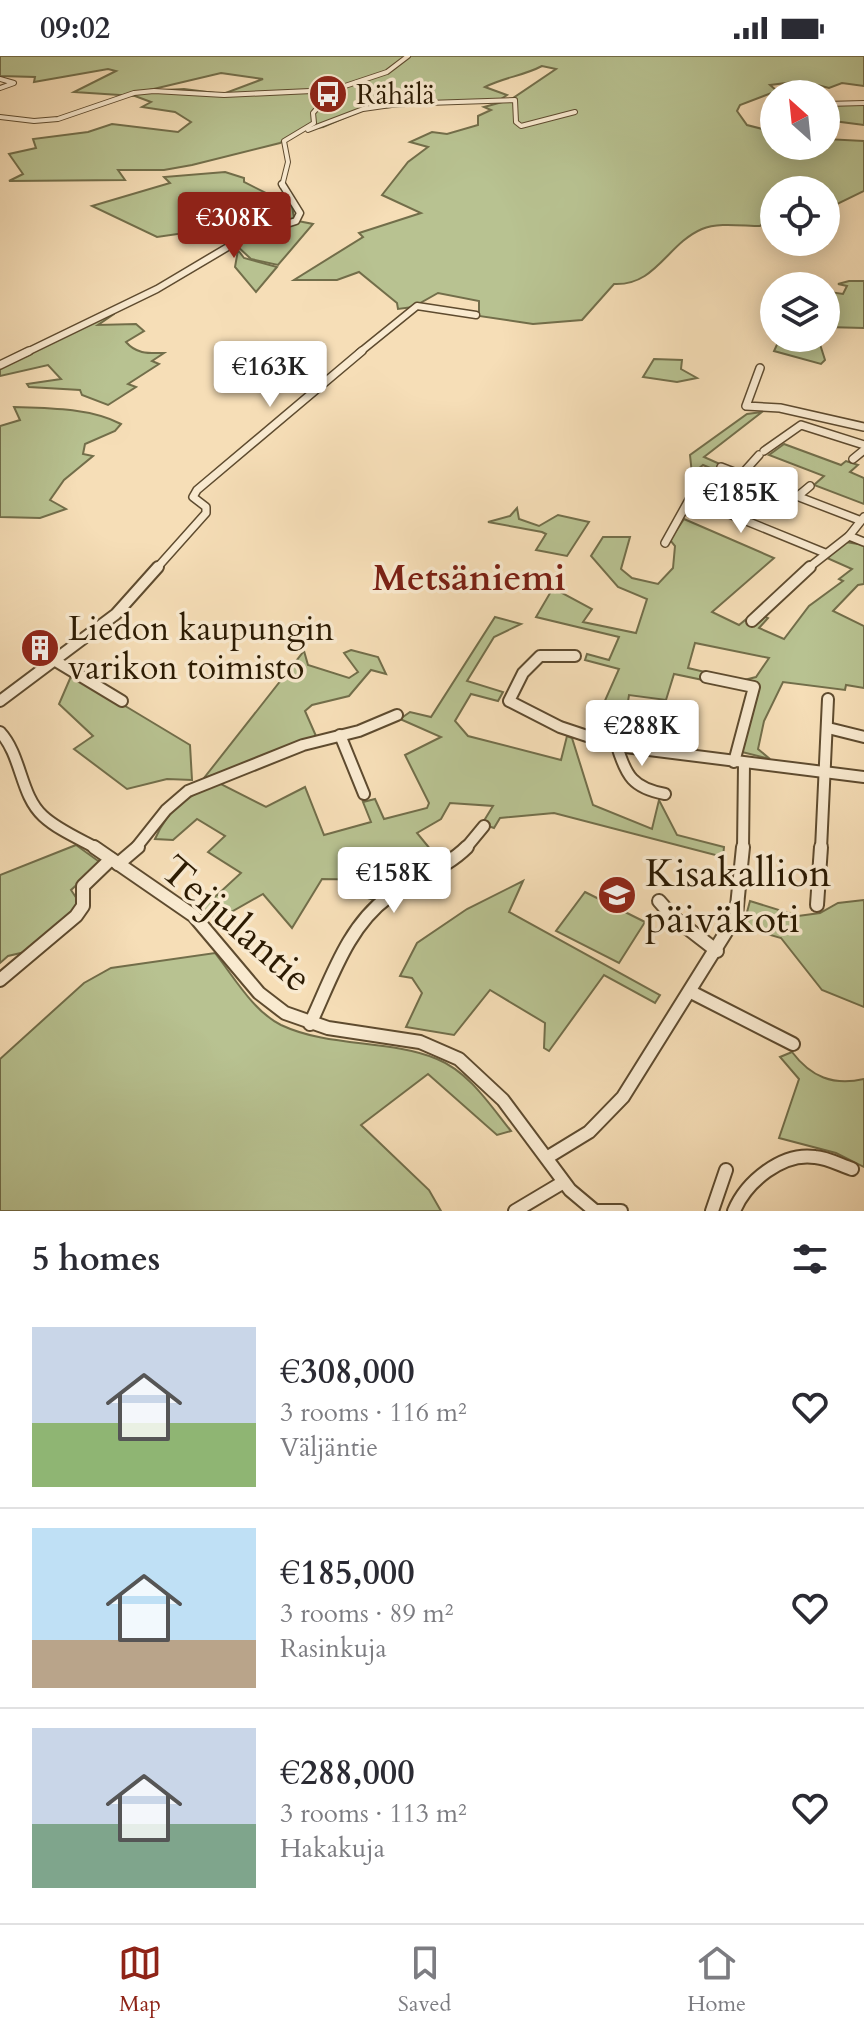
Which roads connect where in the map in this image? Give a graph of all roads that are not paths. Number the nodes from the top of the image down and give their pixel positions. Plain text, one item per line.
1 (408, 56) edge
2 (0, 79) edge
3 (0, 88) edge
4 (333, 90) junction
5 (864, 103) edge
6 (840, 104) edge
7 (575, 112) dead end
8 (0, 117) edge
9 (307, 130) junction
10 (476, 315) dead end
11 (0, 365) edge
12 (760, 368) dead end
13 (864, 427) edge
14 (864, 448) edge
15 (853, 459) dead end
16 (721, 467) dead end
17 (742, 474) junction
18 (810, 486) dead end
19 (798, 496) junction
20 (861, 519) edge
21 (849, 536) junction
22 (864, 542) edge
23 (665, 543) dead end
24 (825, 553) junction
25 (752, 621) dead end
26 (575, 656) dead end
27 (54, 660) junction
28 (706, 677) dead end
29 (828, 699) dead end
30 (0, 701) edge
31 (122, 701) dead end
32 (397, 715) dead end
33 (828, 728) junction
34 (1, 734) edge
35 (340, 735) junction
36 (864, 737) edge
37 (617, 746) junction
38 (739, 763) junction
39 (827, 775) junction
40 (864, 777) edge
41 (364, 794) dead end
42 (665, 794) dead end
43 (484, 826) dead end
44 (115, 862) junction
45 (659, 901) dead end
46 (817, 905) dead end
47 (717, 951) junction
48 (0, 980) edge
49 (691, 992) junction
50 (310, 1024) junction
51 (793, 1044) dead end
52 (548, 1157) junction
53 (852, 1169) dead end
54 (726, 1170) dead end
55 (562, 1183) junction
56 (515, 1211) edge
57 (596, 1211) edge
58 (621, 1211) edge
59 (712, 1211) edge
60 (734, 1211) edge

1 - 4 street
2 - 3 street
4 - 8 street
4 - 9 street
5 - 6 street
7 - 9 street
9 - 11 street
10 - 27 street
12 - 13 street
14 - 15 street
14 - 17 street
16 - 17 street
17 - 19 street
18 - 19 street
19 - 20 street
20 - 21 street
21 - 22 street
21 - 24 street
23 - 24 street
24 - 25 street
26 - 37 street
27 - 30 street
27 - 31 street
28 - 38 street
29 - 33 street
32 - 35 street
33 - 36 street
33 - 39 street
34 - 44 street, Teijulantie
35 - 41 street
35 - 44 street
37 - 38 street
37 - 42 street
38 - 39 street
38 - 47 street
39 - 40 street
39 - 46 street
43 - 50 street
44 - 48 street
44 - 50 street, Teijulantie
45 - 47 street
47 - 49 street
49 - 51 street
49 - 52 street
50 - 52 street, Teijulantie
52 - 55 street, Teijulantie
53 - 60 street
54 - 59 street
55 - 56 street
55 - 57 street
57 - 58 street

